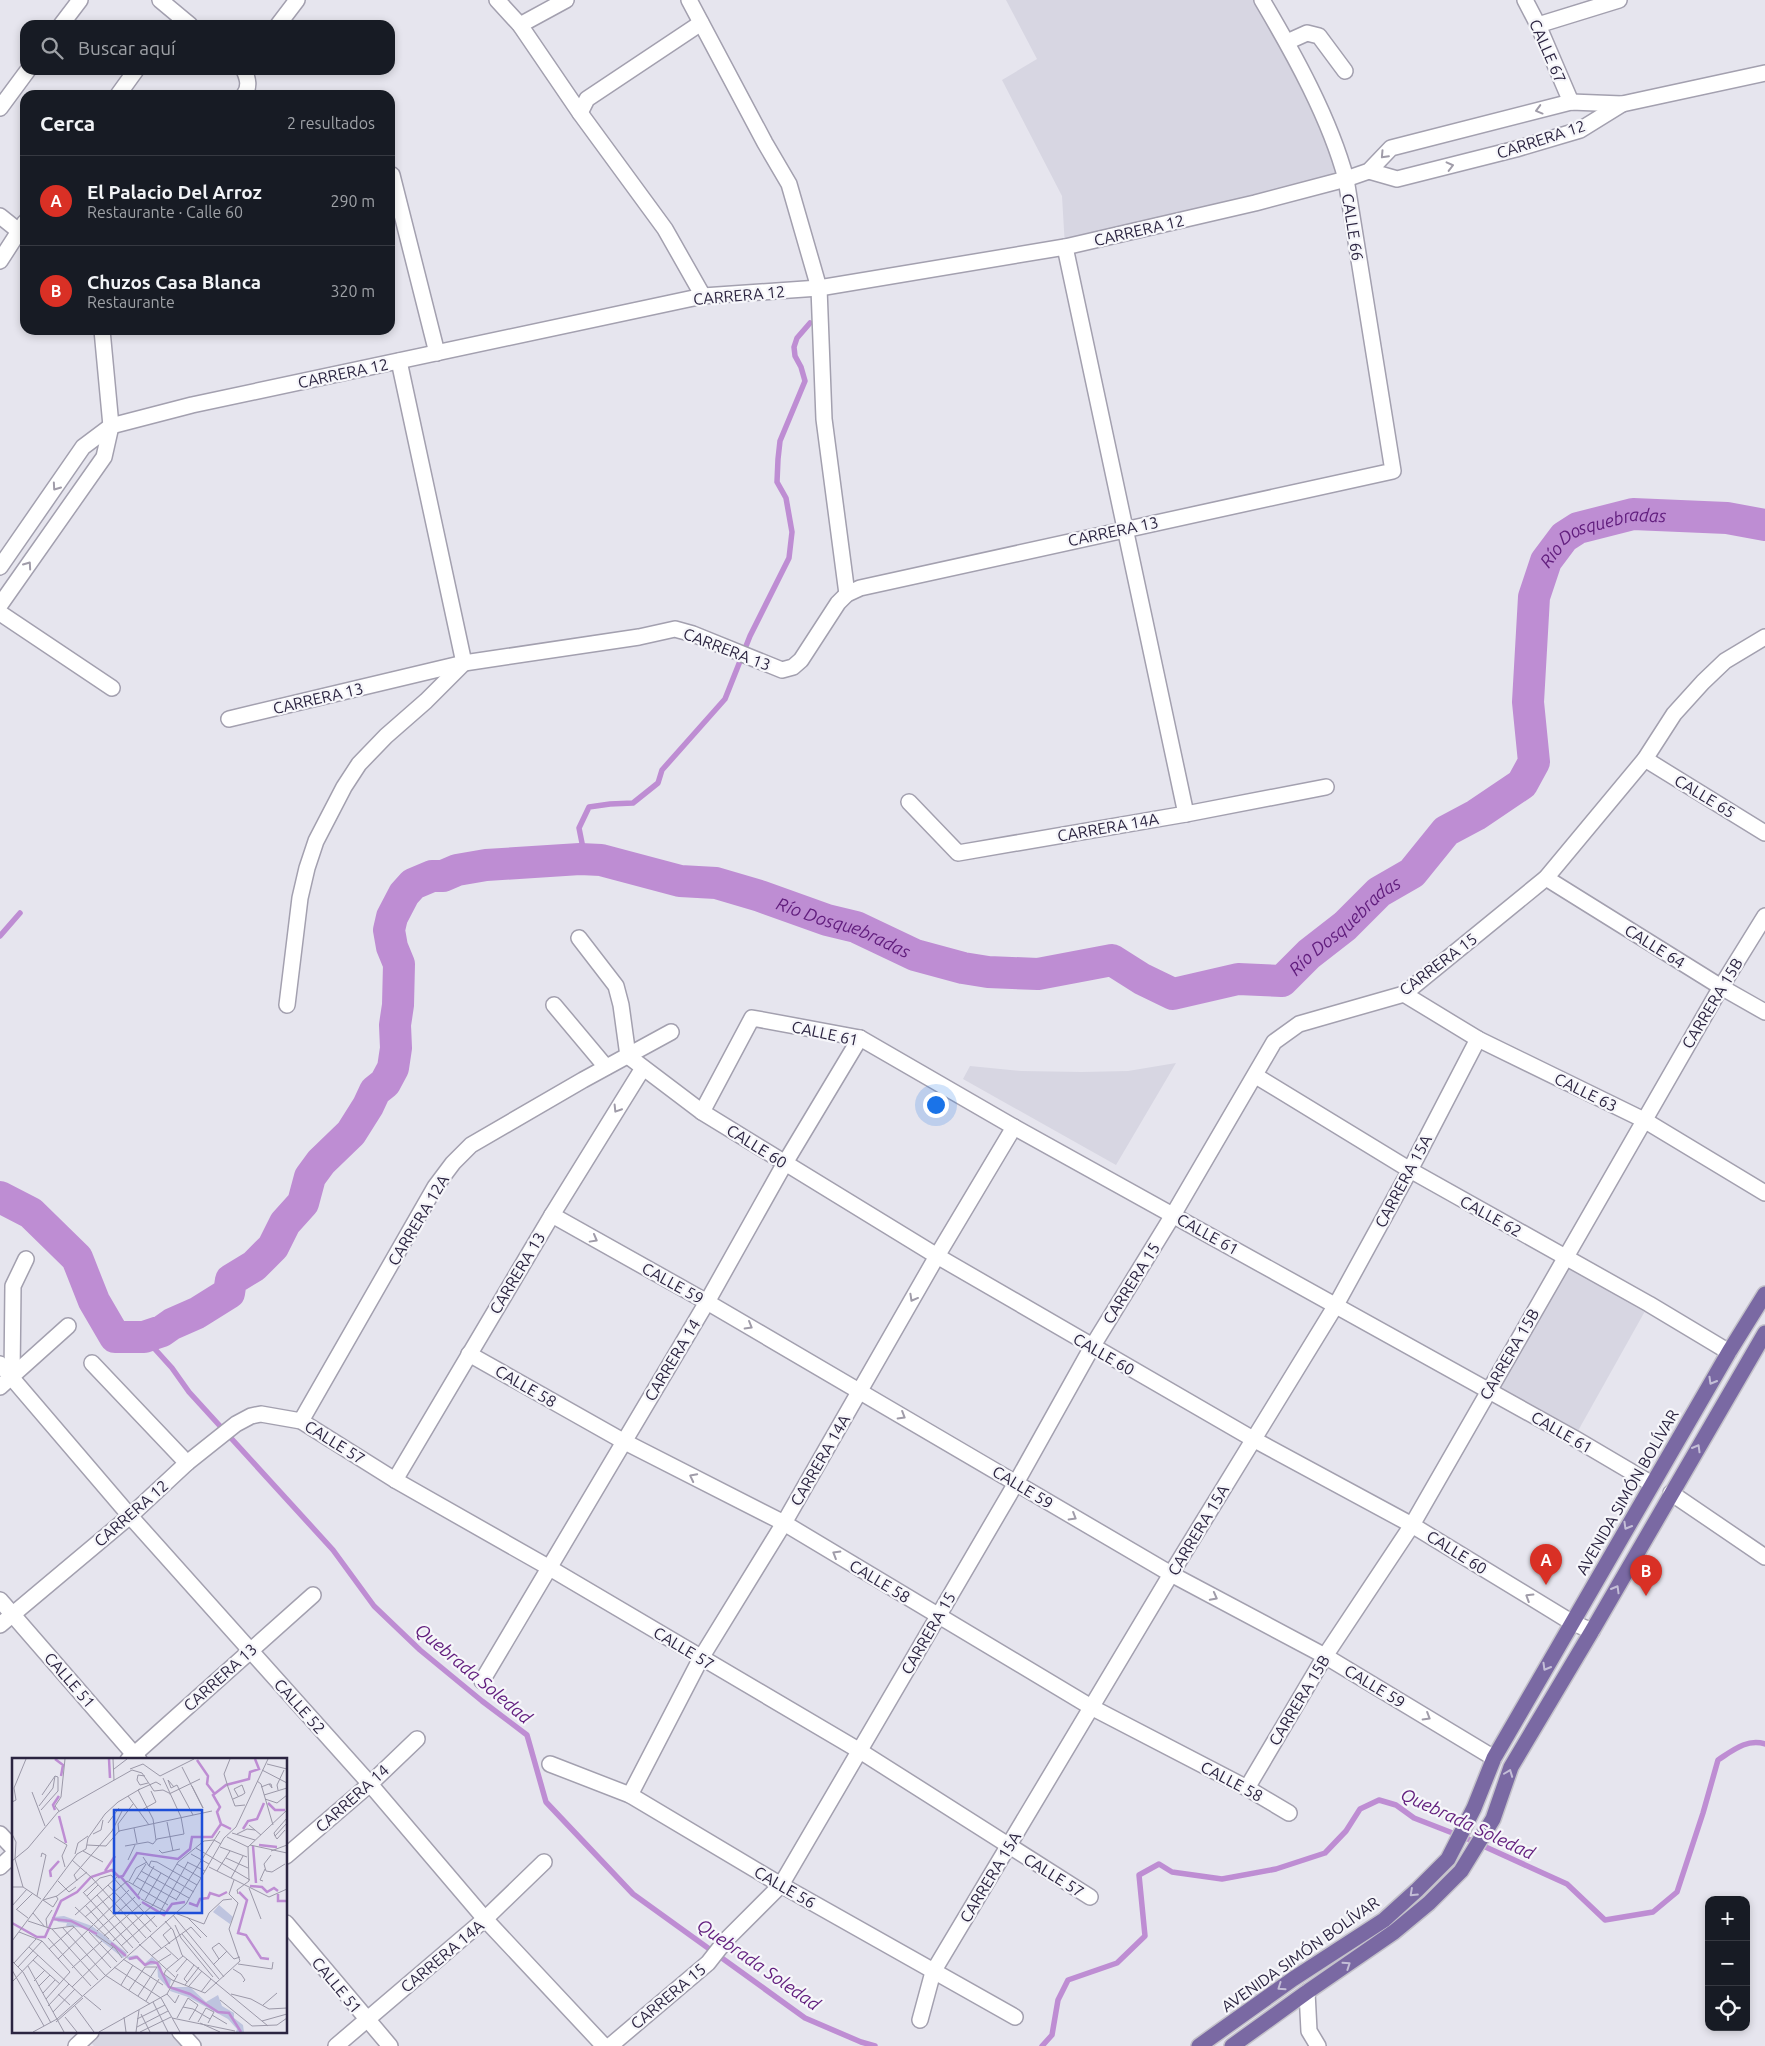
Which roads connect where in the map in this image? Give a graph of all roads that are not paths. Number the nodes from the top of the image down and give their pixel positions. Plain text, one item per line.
1 (80, 0) edge
2 (297, 0) edge
3 (497, 0) edge
4 (566, 0) edge
5 (689, 0) edge
6 (1262, 0) edge
7 (1525, 0) edge
8 (1616, 0) edge
9 (170, 10) edge
10 (65, 20) edge
11 (183, 20) edge
12 (282, 20) edge
13 (700, 23) junction
14 (520, 25) junction
15 (1538, 25) junction
16 (1287, 42) junction
17 (1345, 70) dead end
18 (1765, 73) edge
19 (24, 75) edge
20 (132, 75) edge
21 (246, 75) edge
22 (122, 90) edge
23 (247, 90) edge
24 (1571, 102) junction
25 (1622, 104) junction
26 (0, 108) edge
27 (580, 113) junction
28 (1369, 171) junction
29 (1346, 179) junction
30 (395, 187) edge
31 (0, 216) edge
32 (20, 228) edge
33 (20, 234) edge
34 (1064, 247) junction
35 (0, 261) edge
36 (819, 288) junction
37 (703, 296) junction
38 (102, 335) edge
39 (437, 353) junction
40 (399, 361) junction
41 (110, 426) junction
42 (1393, 471) joint
43 (1124, 529) junction
44 (0, 567) edge
45 (847, 594) junction
46 (0, 605) edge
47 (0, 613) edge
48 (1762, 642) edge
49 (464, 663) junction
50 (112, 688) dead end
51 (228, 719) dead end
52 (1644, 759) junction
53 (1326, 787) dead end
54 (909, 802) dead end
55 (1186, 814) junction
56 (1765, 833) edge
57 (1546, 878) junction
58 (1765, 916) edge
59 (579, 938) dead end
60 (1721, 986) junction
61 (1404, 994) junction
62 (287, 1005) dead end
63 (554, 1005) dead end
64 (1765, 1012) edge
65 (671, 1032) dead end
66 (860, 1038) junction
67 (1478, 1039) junction
68 (628, 1056) junction
69 (606, 1067) junction
70 (643, 1068) junction
71 (1256, 1076) junction
72 (702, 1112) junction
73 (1644, 1120) junction
74 (1014, 1127) junction
75 (785, 1163) junction
76 (1410, 1170) junction
77 (1765, 1193) edge
78 (552, 1215) junction
79 (1174, 1216) junction
80 (937, 1256) junction
81 (1565, 1256) junction
82 (26, 1259) dead end
83 (1765, 1294) edge
84 (707, 1302) junction
85 (1336, 1305) junction
86 (68, 1326) dead end
87 (1765, 1332) edge
88 (1092, 1347) junction
89 (1729, 1352) junction
90 (469, 1354) junction
91 (92, 1363) dead end
92 (0, 1364) edge
93 (12, 1376) junction
94 (0, 1387) edge
95 (1489, 1390) junction
96 (860, 1391) junction
97 (270, 1415) joint
98 (301, 1421) junction
99 (1253, 1439) junction
100 (623, 1441) junction
101 (187, 1463) junction
102 (395, 1480) junction
103 (1016, 1483) junction
104 (1652, 1484) junction
105 (1671, 1493) junction
106 (130, 1516) junction
107 (784, 1523) junction
108 (1412, 1525) junction
109 (1765, 1557) edge
110 (548, 1567) junction
111 (1171, 1574) junction
112 (313, 1595) dead end
113 (0, 1600) edge
114 (13, 1614) junction
115 (938, 1615) junction
116 (1571, 1622) junction
117 (0, 1625) edge
118 (1592, 1631) junction
119 (250, 1650) junction
120 (1325, 1656) junction
121 (700, 1658) junction
122 (482, 1681) dead end
123 (1092, 1707) junction
124 (417, 1738) dead end
125 (860, 1751) junction
126 (134, 1758) edge
127 (1494, 1758) junction
128 (550, 1764) dead end
129 (370, 1784) junction
130 (1247, 1788) junction
131 (630, 1795) junction
132 (1289, 1813) dead end
133 (0, 1834) edge
134 (12, 1847) edge
135 (1009, 1847) junction
136 (288, 1854) edge
137 (12, 1856) edge
138 (544, 1862) dead end
139 (0, 1867) edge
140 (781, 1885) junction
141 (1090, 1897) dead end
142 (485, 1919) junction
143 (288, 1925) edge
144 (933, 1972) junction
145 (1307, 1992) junction
146 (1015, 2017) dead end
147 (366, 2019) junction
148 (920, 2020) dead end
149 (89, 2034) edge
150 (182, 2034) edge
151 (76, 2046) edge
152 (192, 2046) edge
153 (336, 2046) edge
154 (390, 2046) edge
155 (604, 2046) edge
156 (610, 2046) edge
157 (1200, 2046) edge
158 (1232, 2046) edge
159 (1318, 2046) edge

1 - 10 street
2 - 12 street
3 - 14 street
4 - 14 street
5 - 13 street
6 - 16 street, CALLE 66
7 - 15 street, CALLE 67
8 - 15 street
9 - 11 street
13 - 27 street
13 - 36 street
14 - 27 street
15 - 24 street, CALLE 67
16 - 17 street
16 - 29 street, CALLE 66
18 - 25 street, CARRERA 12
19 - 26 street
20 - 22 street
21 - 23 street
24 - 25 street, CARRERA 12
24 -> 28 street, CARRERA 12
28 -> 25 street, CARRERA 12
27 - 37 street
28 - 29 street, CARRERA 12
29 - 34 street, CARRERA 12
29 - 42 street, CALLE 66
30 - 39 street
31 - 32 street
33 - 35 street
34 - 36 street, CARRERA 12
34 - 43 street
36 - 37 street, CARRERA 12
36 - 45 street
37 - 39 street, CARRERA 12
38 - 41 street
39 - 40 street, CARRERA 12
40 - 41 street, CARRERA 12
40 - 49 street
41 -> 44 street, CARRERA 12
46 -> 41 street
42 - 43 street, CARRERA 13
43 - 45 street, CARRERA 13
43 - 55 street
45 - 49 street, CARRERA 13
47 - 50 street
48 - 52 street, CARRERA 15
49 - 51 street, CARRERA 13
49 - 62 street
52 - 56 street, CALLE 65
52 - 57 street, CARRERA 15
53 - 55 street, CARRERA 14A
54 - 55 street, CARRERA 14A
57 - 60 street, CALLE 64
57 - 61 street, CARRERA 15
58 - 60 street, CARRERA 15B
59 - 68 street
60 - 64 street, CALLE 64
60 - 73 street, CARRERA 15B
61 - 67 street, CALLE 63
61 - 71 street, CARRERA 15
63 - 69 street
65 - 68 street, CARRERA 12A
66 - 72 street, CALLE 61
66 - 74 street, CALLE 61
66 - 75 street, CARRERA 14
67 - 73 street, CALLE 63
67 - 76 street, CARRERA 15A
68 - 69 street, CARRERA 12A
68 - 70 street, CALLE 60
69 - 98 street, CARRERA 12A
70 - 72 street, CALLE 60
70 -> 78 street, CARRERA 13
71 - 76 street, CALLE 62
71 - 79 street, CARRERA 15
72 - 75 street, CALLE 60
73 - 77 street, CALLE 63
73 - 81 street, CARRERA 15B
74 - 79 street, CALLE 61
74 - 80 street, CARRERA 14A
75 - 80 street, CALLE 60
75 - 84 street, CARRERA 14
76 - 81 street, CALLE 62
76 - 85 street, CARRERA 15A
78 -> 84 street, CALLE 59
78 - 90 street, CARRERA 13
79 - 85 street, CALLE 61
79 - 88 street, CARRERA 15
80 - 88 street, CALLE 60
80 -> 96 street, CARRERA 14A
81 - 89 street, CALLE 62
81 - 95 street, CARRERA 15B
82 - 93 street
83 - 89 main road, AVENIDA SIMÓN BOLÍVAR
84 -> 96 street, CALLE 59
84 - 100 street, CARRERA 14
85 - 95 street, CALLE 61
85 - 99 street, CARRERA 15A
86 - 93 street
105 -> 87 main road
88 - 99 street, CALLE 60
88 - 103 street, CARRERA 15
89 -> 104 main road, AVENIDA SIMÓN BOLÍVAR
90 - 100 street, CALLE 58
90 - 102 street, CARRERA 13
91 - 101 street
92 - 93 street, CALLE 52
93 - 94 street
93 - 106 street, CALLE 52
95 - 104 street, CALLE 61
95 - 108 street, CARRERA 15B
96 -> 103 street, CALLE 59
96 - 107 street, CARRERA 14A
97 - 98 street, CALLE 57
97 - 101 street, CARRERA 12
98 - 102 street, CALLE 57
99 - 108 street, CALLE 60
99 - 111 street, CARRERA 15A
107 -> 100 street, CALLE 58
100 - 110 street, CARRERA 14
101 - 106 street, CARRERA 12
102 - 110 street, CALLE 57
103 -> 111 street, CALLE 59
103 - 115 street, CARRERA 15
104 -> 116 main road, AVENIDA SIMÓN BOLÍVAR
105 - 109 street
118 -> 105 main road
106 - 114 street, CARRERA 12
106 - 119 street, CALLE 52
115 -> 107 street, CALLE 58
107 - 121 street, CARRERA 14A
116 -> 108 street, CALLE 60
108 - 120 street, CARRERA 15B
110 - 121 street, CALLE 57
110 - 122 street, CARRERA 14
111 -> 120 street, CALLE 59
111 - 123 street, CARRERA 15A
112 - 119 street, CARRERA 13
113 - 114 street, CALLE 51
114 - 117 street, CARRERA 12
114 - 126 street, CALLE 51
115 - 123 street, CALLE 58
115 - 125 street, CARRERA 15
116 - 118 street, CALLE 60
116 -> 127 main road, AVENIDA SIMÓN BOLÍVAR
145 -> 118 main road
119 - 126 street, CARRERA 13
119 - 129 street, CALLE 52
120 -> 127 street, CALLE 59
120 - 130 street, CARRERA 15B
121 - 125 street, CALLE 57
121 - 131 street, CARRERA 14A
123 - 130 street, CALLE 58
123 - 135 street, CARRERA 15A
124 - 129 street, CARRERA 14
125 - 135 street, CALLE 57
125 - 140 street, CARRERA 15
127 -> 157 main road, AVENIDA SIMÓN BOLÍVAR
128 - 131 street, CALLE 56
129 - 136 street, CARRERA 14
129 - 142 street, CALLE 52
130 - 132 street, CALLE 58
131 - 140 street, CALLE 56
133 - 134 street
135 - 141 street, CALLE 57
135 - 144 street, CARRERA 15A
137 - 139 street
138 - 142 street, CARRERA 14A
140 - 144 street, CALLE 56
140 - 156 street, CARRERA 15
142 - 147 street, CARRERA 14A
142 - 155 street, CALLE 52
143 - 147 street, CALLE 51
144 - 146 street, CALLE 56
144 - 148 street, CARRERA 15A
145 - 158 main road
145 - 159 street
147 - 153 street, CARRERA 14A
147 - 154 street, CALLE 51
149 - 151 street
150 - 152 street

